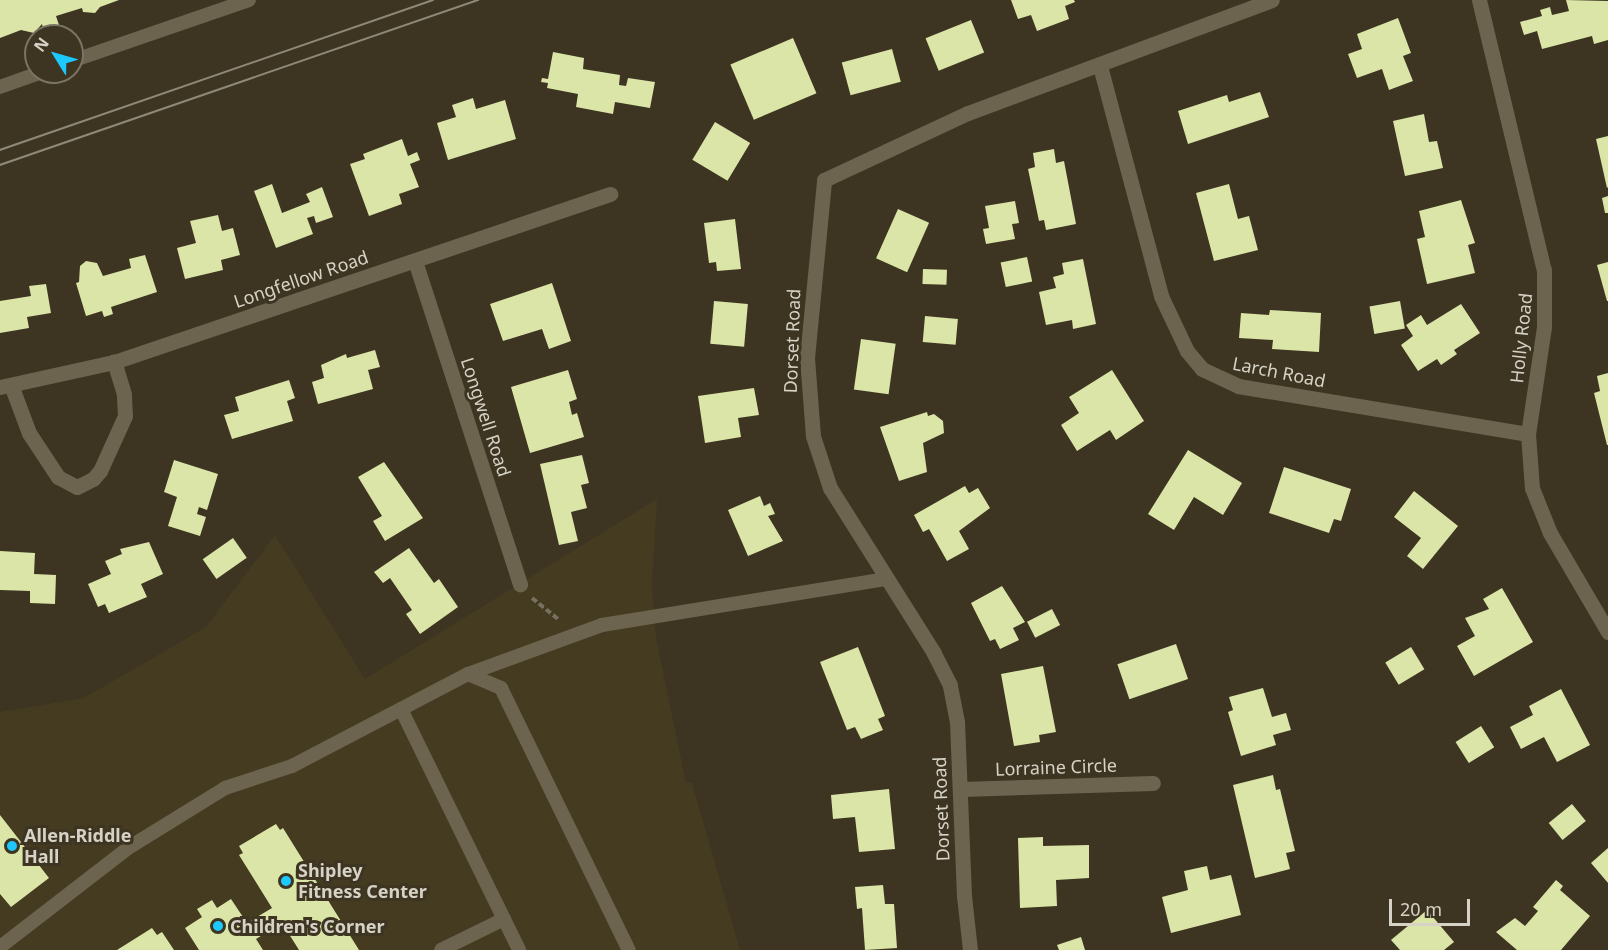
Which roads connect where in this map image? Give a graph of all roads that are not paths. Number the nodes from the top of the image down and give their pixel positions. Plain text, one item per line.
1 (249, 0) edge
2 (1272, 0) edge
3 (1479, 0) edge
4 (84, 57) edge
5 (1100, 66) junction
6 (24, 78) edge
7 (0, 87) edge
8 (610, 194) dead end
9 (415, 261) junction
10 (114, 362) junction
11 (5, 386) edge
12 (1528, 434) junction
13 (885, 579) junction
14 (520, 584) road end
15 (1608, 632) edge
16 (468, 674) junction
17 (400, 709) junction
18 (1153, 783) dead end
19 (961, 789) junction
20 (504, 919) junction
21 (0, 946) edge
22 (441, 950) edge
23 (519, 950) edge
24 (628, 950) edge
25 (970, 950) edge

1 - 4 lane
2 - 5 street, Dorset Road
3 - 12 street, Holly Road
5 - 12 street, Larch Road
5 - 13 street, Dorset Road
6 - 7 lane
8 - 9 street, Longfellow Road
9 - 10 street, Longfellow Road
9 - 14 street, Longwell Road
10 - 11 street, Longfellow Road
10 - 11 street
12 - 15 street, Holly Road
13 - 16 lane
13 - 19 street, Dorset Road
16 - 17 lane
16 - 24 lane
17 - 20 lane
17 - 21 lane
18 - 19 street, Lorraine Circle
19 - 25 street, Dorset Road
20 - 22 lane
20 - 23 lane

